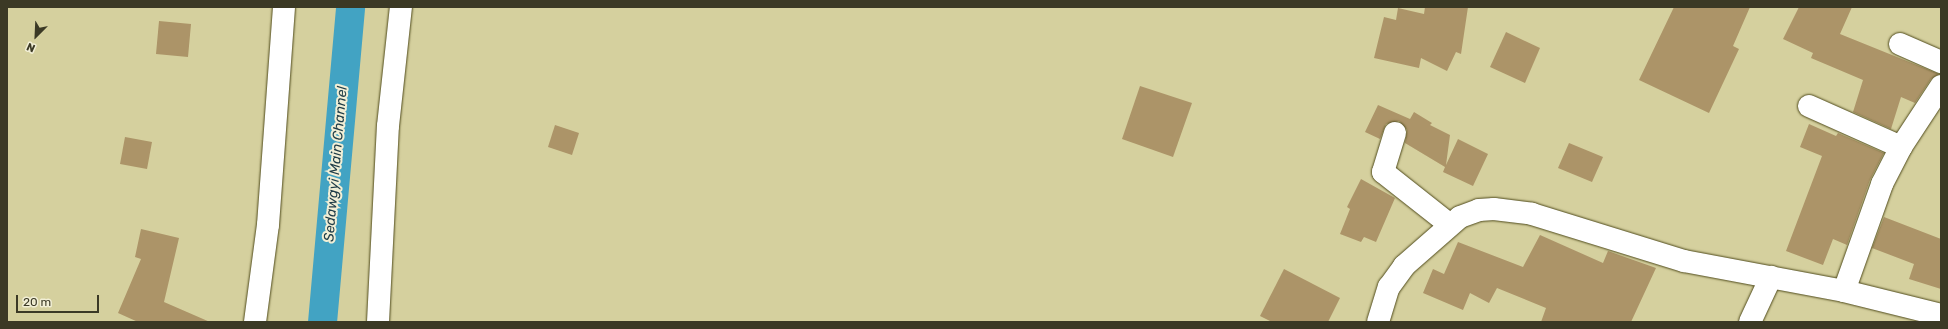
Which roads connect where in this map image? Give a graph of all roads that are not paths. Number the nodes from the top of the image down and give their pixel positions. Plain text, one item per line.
1 (284, 7) edge
2 (401, 7) edge
3 (1900, 44) dead end
4 (1941, 62) edge
5 (1941, 86) edge
6 (1809, 106) dead end
7 (1395, 133) dead end
8 (1901, 146) junction
9 (1450, 225) junction
10 (1771, 277) junction
11 (1844, 291) junction
12 (1933, 317) edge
13 (255, 322) edge
14 (378, 322) edge
15 (1378, 322) edge
16 (1750, 322) edge

1 - 13 street
2 - 14 street
3 - 4 street
5 - 8 street
6 - 8 street
7 - 9 street
8 - 11 street
9 - 10 street
9 - 15 street
10 - 11 street
10 - 16 street
11 - 12 street

